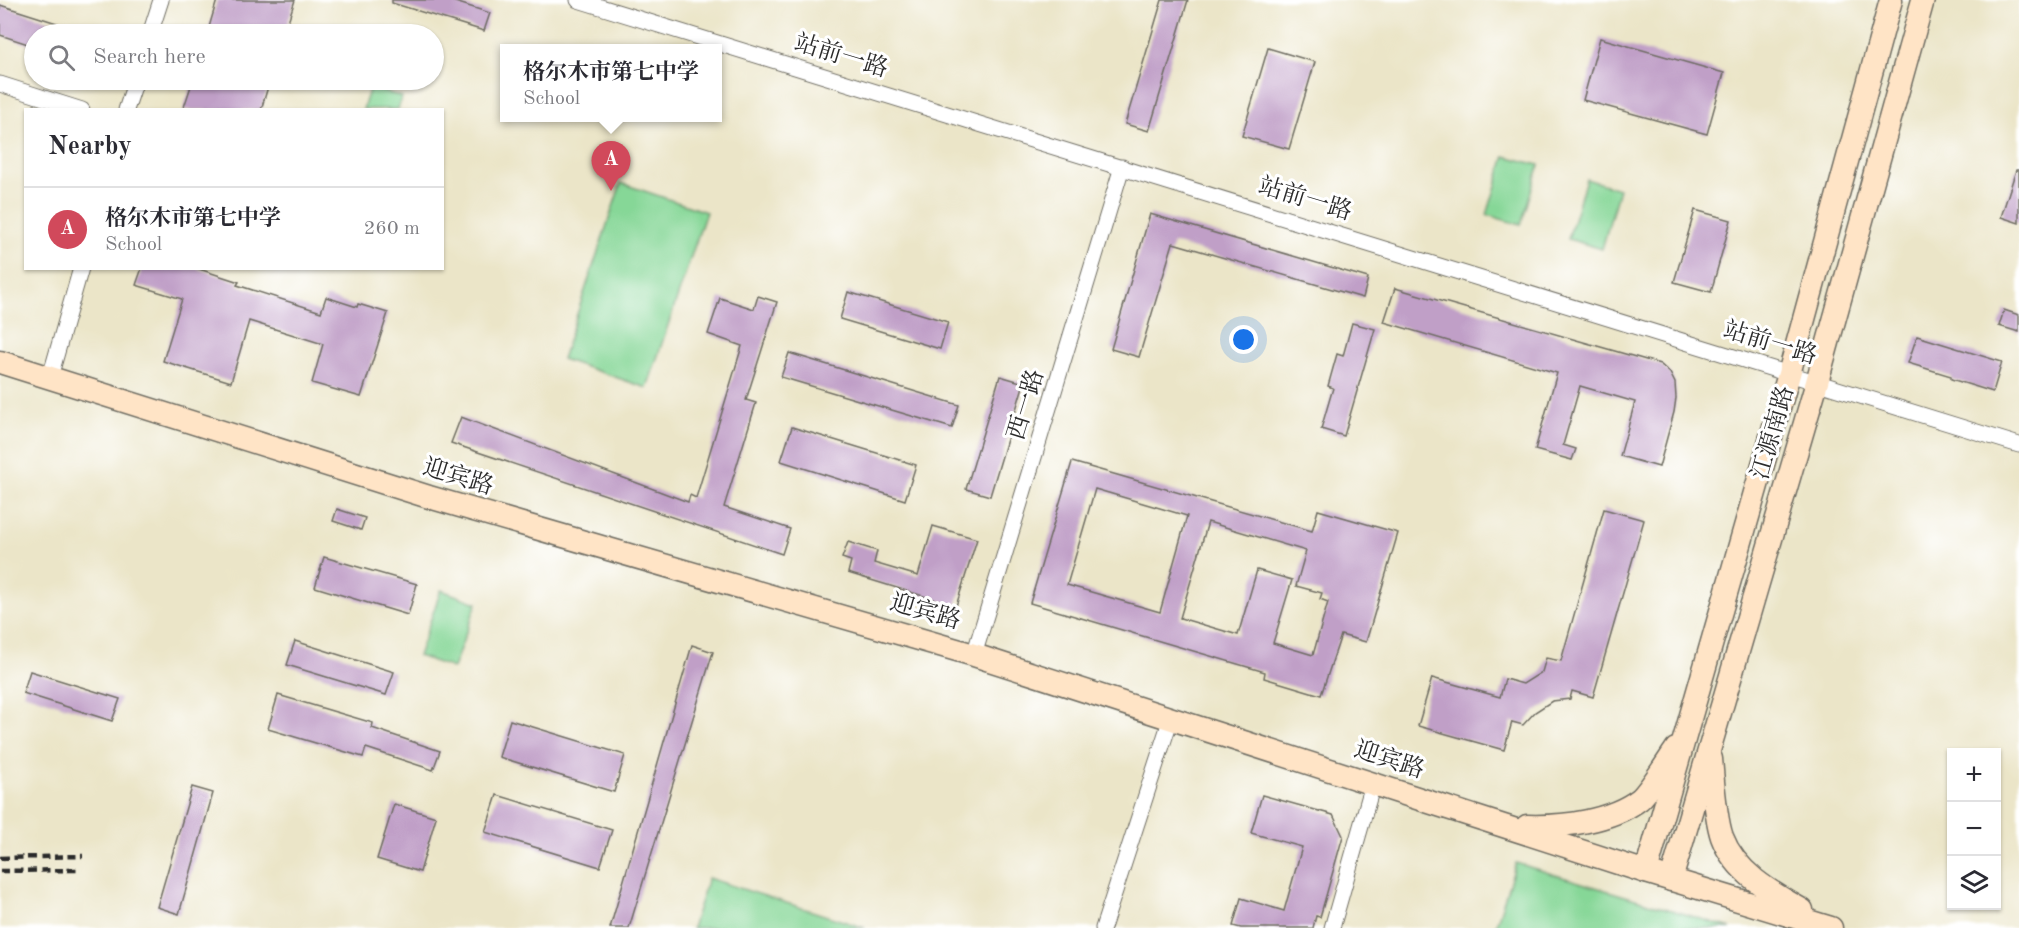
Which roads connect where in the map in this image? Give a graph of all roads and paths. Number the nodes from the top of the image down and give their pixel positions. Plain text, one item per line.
1 (161, 0) edge
2 (578, 0) edge
3 (1891, 0) edge
4 (1923, 0) edge
5 (153, 24) edge
6 (721, 44) edge
7 (722, 44) edge
8 (0, 84) edge
9 (133, 90) edge
10 (76, 108) edge
11 (127, 108) edge
12 (1122, 167) junction
13 (80, 270) edge
14 (0, 362) edge
15 (1789, 374) junction
16 (50, 377) junction
17 (1817, 382) junction
18 (2019, 445) edge
19 (974, 656) junction
20 (1170, 718) junction
21 (1685, 736) junction
22 (1709, 749) junction
23 (1373, 784) junction
24 (1500, 825) junction
25 (1646, 872) junction
26 (1671, 880) junction
27 (1333, 926) edge
28 (1103, 928) edge
29 (1833, 928) edge

1 - 5 street
2 - 6 street, 站前一路
3 - 15 main road, 江源南路
4 - 17 main road, 江源南路
7 - 12 street, 站前一路
8 - 10 street
9 - 11 street
12 - 15 street, 站前一路
12 - 19 street, 西一路
13 - 16 street
14 - 16 main road, 迎宾路
15 - 17 street, 站前一路
15 - 21 main road, 江源南路
16 - 19 main road, 迎宾路
17 - 18 street, 站前一路
17 - 22 main road, 江源南路
19 - 20 main road, 迎宾路
20 - 23 main road, 迎宾路
20 - 28 street
21 - 24 main road
21 - 25 main road, 江源南路
22 - 26 main road, 江源南路
22 - 29 main road
23 - 24 main road, 迎宾路
23 - 27 street
24 - 25 main road, 迎宾路
25 - 26 main road, 迎宾路
26 - 29 main road, 迎宾路

